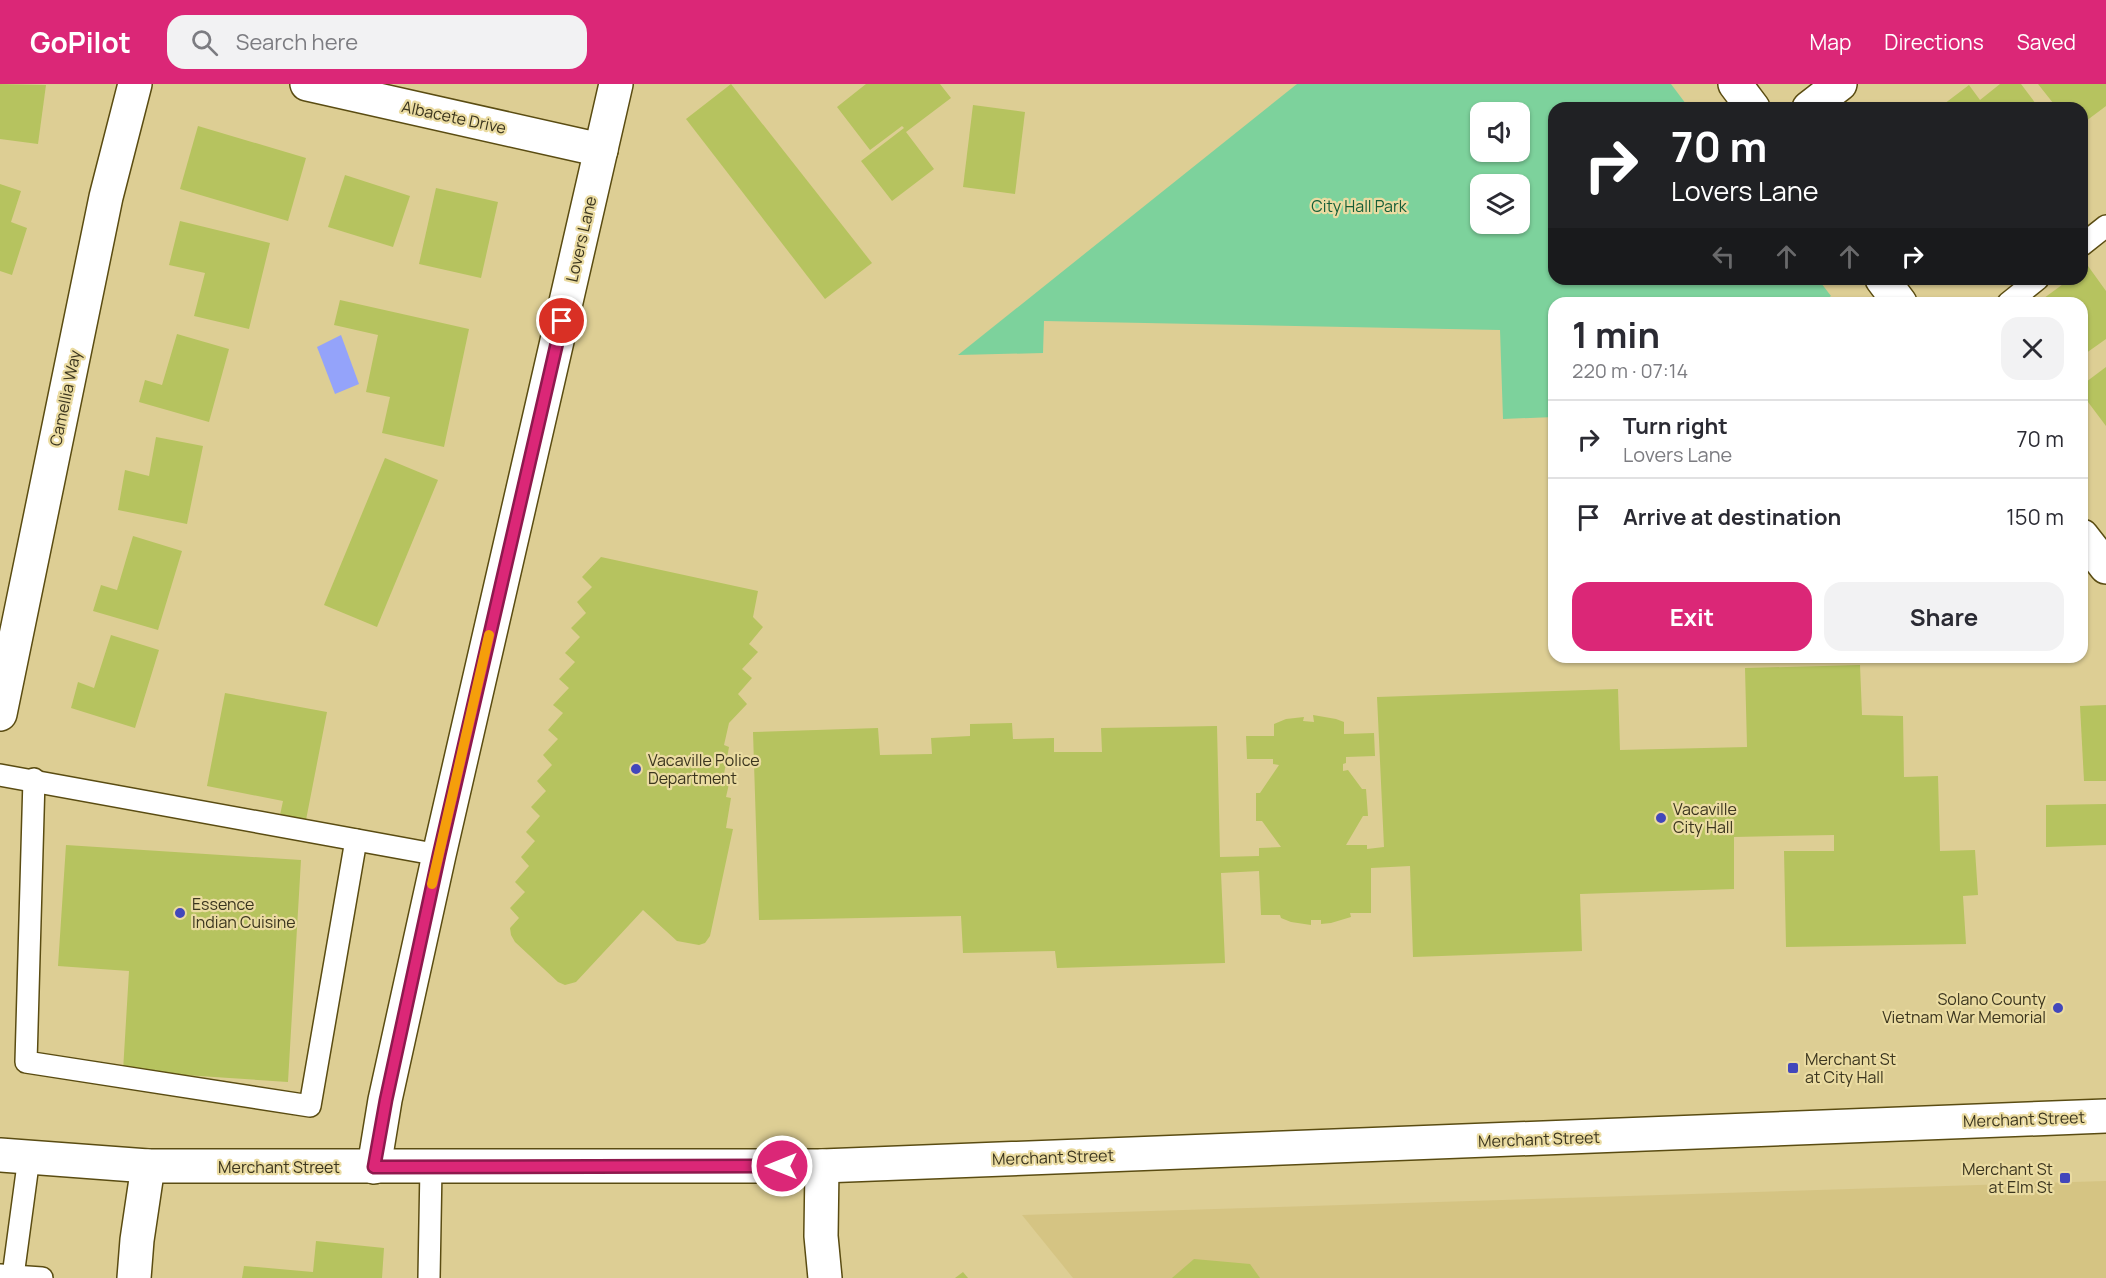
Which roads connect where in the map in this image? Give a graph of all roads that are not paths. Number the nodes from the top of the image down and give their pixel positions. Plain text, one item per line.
1 (135, 84) edge
2 (307, 84) edge
3 (616, 84) edge
4 (1736, 84) edge
5 (1840, 84) edge
6 (1749, 102) edge
7 (1817, 102) edge
8 (601, 150) junction
9 (2106, 226) edge
10 (2088, 240) edge
11 (2030, 285) edge
12 (2016, 297) edge
13 (2088, 544) edge
14 (2106, 567) edge
15 (0, 714) edge
16 (0, 775) edge
17 (34, 779) junction
18 (356, 840) junction
19 (439, 855) junction
20 (2106, 1116) edge
21 (14, 1156) edge
22 (148, 1166) junction
23 (822, 1166) junction
24 (374, 1167) junction
25 (431, 1167) junction
26 (7, 1276) edge
27 (42, 1278) edge
28 (134, 1278) edge
29 (429, 1278) edge
30 (825, 1278) edge

1 - 15 street, Camellia Way
2 - 8 street, Albacete Drive
3 - 8 street, Lovers Lane
4 - 6 street
5 - 7 street
8 - 19 street, Lovers Lane
9 - 10 lane
11 - 12 lane
13 - 14 street
16 - 17 lane
17 - 18 lane
17 - 18 lane
18 - 19 lane
19 - 24 street, Lovers Lane
20 - 23 street, Merchant Street
21 - 22 street, Merchant Street
21 - 26 lane
22 - 24 street, Merchant Street
22 - 28 street
23 - 25 street, Merchant Street
23 - 30 street
24 - 25 street, Merchant Street
25 - 29 lane
26 - 27 lane

